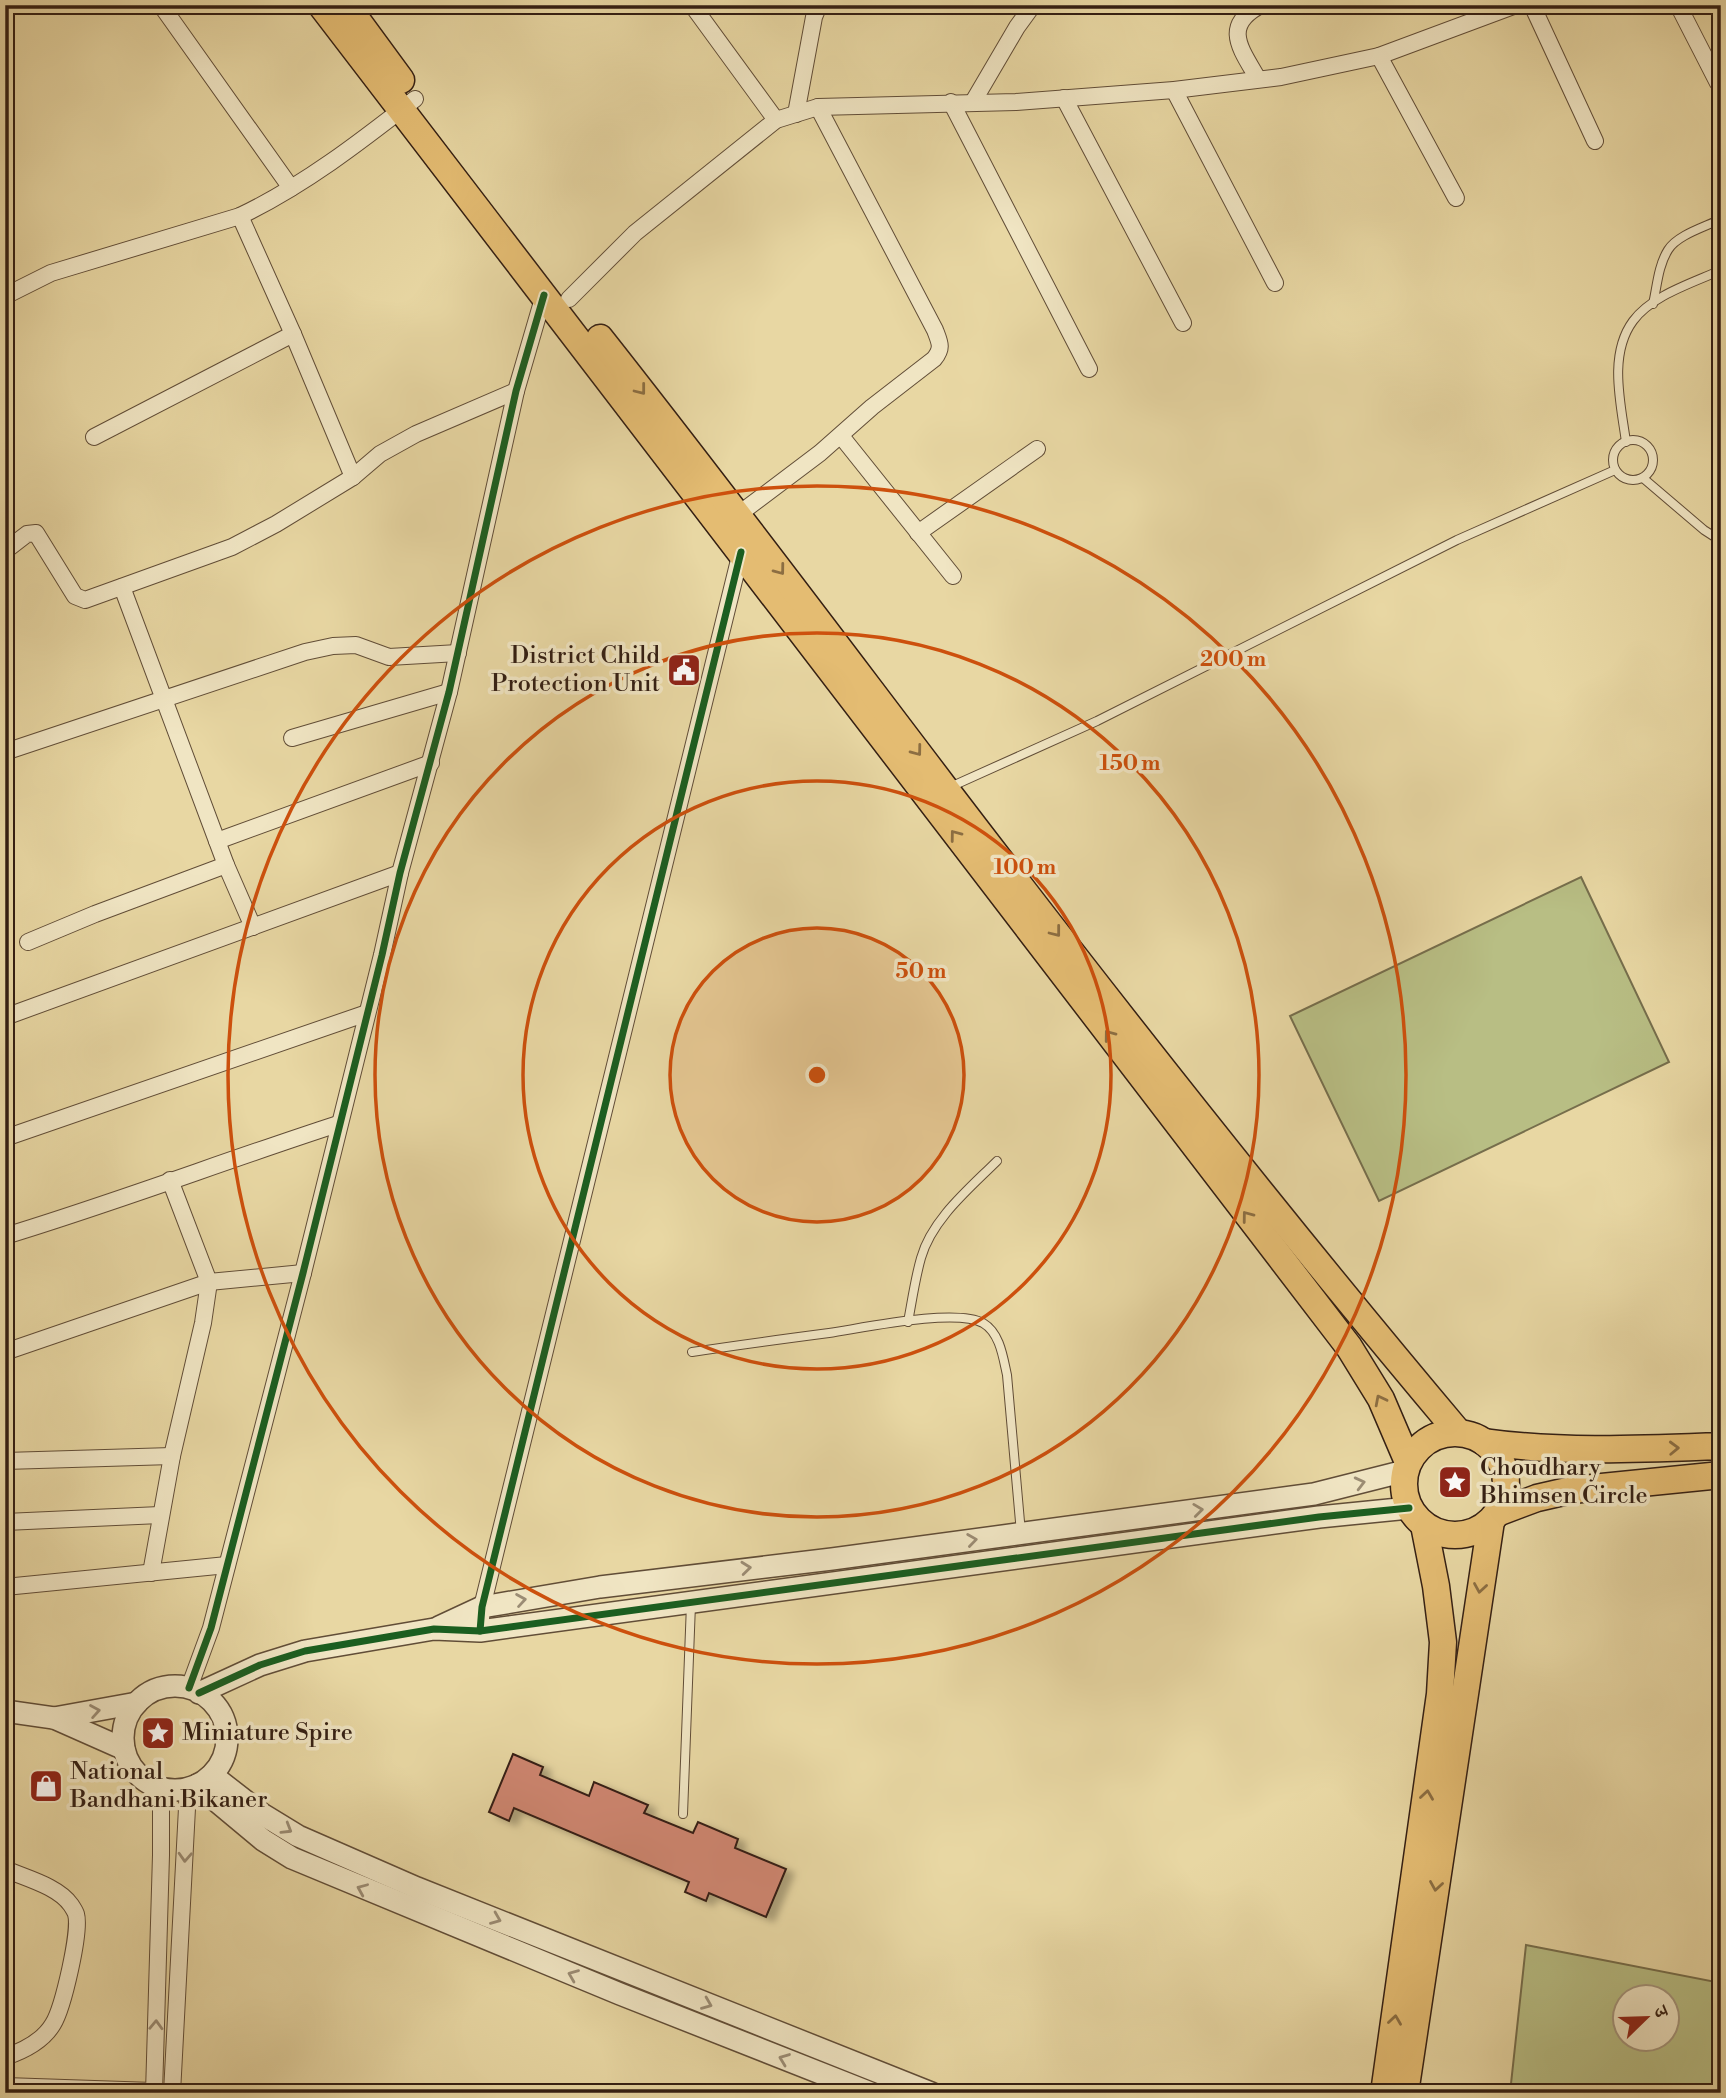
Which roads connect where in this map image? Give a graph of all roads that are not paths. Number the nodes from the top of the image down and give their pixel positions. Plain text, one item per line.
1 (161, 5) edge
2 (321, 5) edge
3 (346, 5) edge
4 (692, 5) edge
5 (1033, 5) edge
6 (1261, 5) edge
7 (1516, 5) edge
8 (1532, 5) edge
9 (1678, 5) edge
10 (813, 9) edge
11 (1379, 55) junction
12 (1258, 79) junction
13 (1718, 83) dead end
14 (1174, 90) junction
15 (1064, 98) junction
16 (951, 102) junction
17 (974, 102) junction
18 (408, 104) junction
19 (818, 107) junction
20 (796, 114) junction
21 (776, 120) junction
22 (1595, 141) dead end
23 (291, 188) junction
24 (1456, 198) dead end
25 (240, 216) junction
26 (1721, 219) edge
27 (1721, 270) edge
28 (1275, 283) dead end
29 (5, 296) edge
30 (556, 297) junction
31 (1653, 304) junction
32 (1184, 323) dead end
33 (293, 334) junction
34 (1089, 369) dead end
35 (516, 391) junction
36 (841, 436) junction
37 (94, 437) dead end
38 (1626, 442) junction
39 (1037, 449) dead end
40 (1615, 470) junction
41 (353, 477) junction
42 (1643, 478) junction
43 (739, 514) junction
44 (918, 533) junction
45 (1721, 541) edge
46 (5, 551) edge
47 (741, 552) junction
48 (953, 576) dead end
49 (122, 587) junction
50 (458, 653) junction
51 (449, 692) junction
52 (164, 700) junction
53 (292, 738) dead end
54 (5, 752) edge
55 (431, 763) junction
56 (936, 793) junction
57 (217, 841) junction
58 (226, 865) junction
59 (400, 873) junction
60 (253, 927) junction
61 (28, 943) dead end
62 (367, 1013) junction
63 (5, 1017) edge
64 (338, 1124) junction
65 (5, 1138) edge
66 (997, 1161) dead end
67 (170, 1180) junction
68 (5, 1236) edge
69 (303, 1273) junction
70 (209, 1282) junction
71 (908, 1322) junction
72 (5, 1352) edge
73 (692, 1352) dead end
74 (1458, 1432) junction
75 (1484, 1442) junction
76 (1721, 1447) edge
77 (172, 1456) junction
78 (5, 1461) edge
79 (1406, 1467) junction
80 (1721, 1475) edge
81 (160, 1515) junction
82 (1416, 1516) junction
83 (1494, 1517) junction
84 (5, 1522) edge
85 (1021, 1533) junction
86 (227, 1565) junction
87 (151, 1573) junction
88 (5, 1587) edge
89 (691, 1601) junction
90 (482, 1607) junction
91 (434, 1629) junction
92 (480, 1631) junction
93 (194, 1691) junction
94 (136, 1703) junction
95 (5, 1711) edge
96 (54, 1718) junction
97 (124, 1749) junction
98 (199, 1783) junction
99 (160, 1788) junction
100 (683, 1814) dead end
101 (5, 1869) edge
102 (5, 2057) edge
103 (5, 2086) edge
104 (876, 2087) edge
105 (154, 2092) edge
106 (172, 2093) edge
107 (932, 2093) edge
108 (1384, 2093) edge
109 (1405, 2093) edge

1 - 23 street
2 - 18 main road
3 - 18 main road
4 - 21 street
5 - 17 street
6 - 12 street
7 - 11 street
8 - 22 street
9 - 13 street
10 - 20 street
11 - 12 street
11 - 24 street
12 - 14 street
14 - 15 street
14 - 28 street
15 - 17 street
15 - 32 street
16 - 17 street
16 - 19 street
16 - 34 street
18 - 23 street
18 - 30 main road
19 - 20 street
19 - 36 street
20 - 21 street
21 - 30 street
23 - 25 street
25 - 29 street
25 - 33 street
26 - 31 lane
27 - 31 lane
30 - 35 street
30 -> 43 main road
30 - 47 main road
31 - 38 lane
33 - 37 street
33 - 41 street
35 - 41 street
35 - 50 street
36 - 43 street
36 - 44 street
38 - 40 lane
38 - 42 lane
39 - 44 street
40 - 42 lane
40 - 56 lane
41 - 49 street
42 - 45 lane
43 -> 56 main road
44 - 48 street
46 - 49 street
47 - 56 main road
47 - 90 street
49 - 52 street
50 - 51 street
50 - 52 street
51 - 53 street
51 - 55 street
52 - 54 street
52 - 57 street
55 - 57 street
55 - 59 street
56 -> 74 main road
79 -> 56 main road
57 - 58 street
58 - 60 street
58 - 61 street
59 - 60 street
59 - 62 street
60 - 63 street
62 - 64 street
62 - 65 street
64 - 67 street
64 - 69 street
66 - 71 lane
67 - 68 street
67 - 70 street
69 - 70 street
69 - 86 street
70 - 72 street
70 - 77 street
71 - 73 lane
71 - 85 lane
74 - 75 main road
74 - 79 main road
75 -> 76 main road
75 - 83 main road
77 - 78 street
77 - 81 street
79 - 82 main road
85 -> 79 street
80 - 83 main road
81 - 84 street
81 - 87 street
82 - 83 main road
82 - 89 street
108 -> 82 main road
83 -> 109 main road
90 -> 85 street
86 - 87 street
86 - 93 street
87 - 88 street
89 - 92 street
89 - 100 lane
90 - 91 street
90 - 92 street
91 - 92 street
91 - 93 street
93 - 94 street
93 - 98 street
96 -> 94 street
94 - 97 street
95 - 96 street
96 - 97 street
97 - 99 street
98 - 99 street
98 - 104 street
98 -> 106 street
105 -> 99 street
101 - 102 street
103 - 105 street
104 - 107 street

